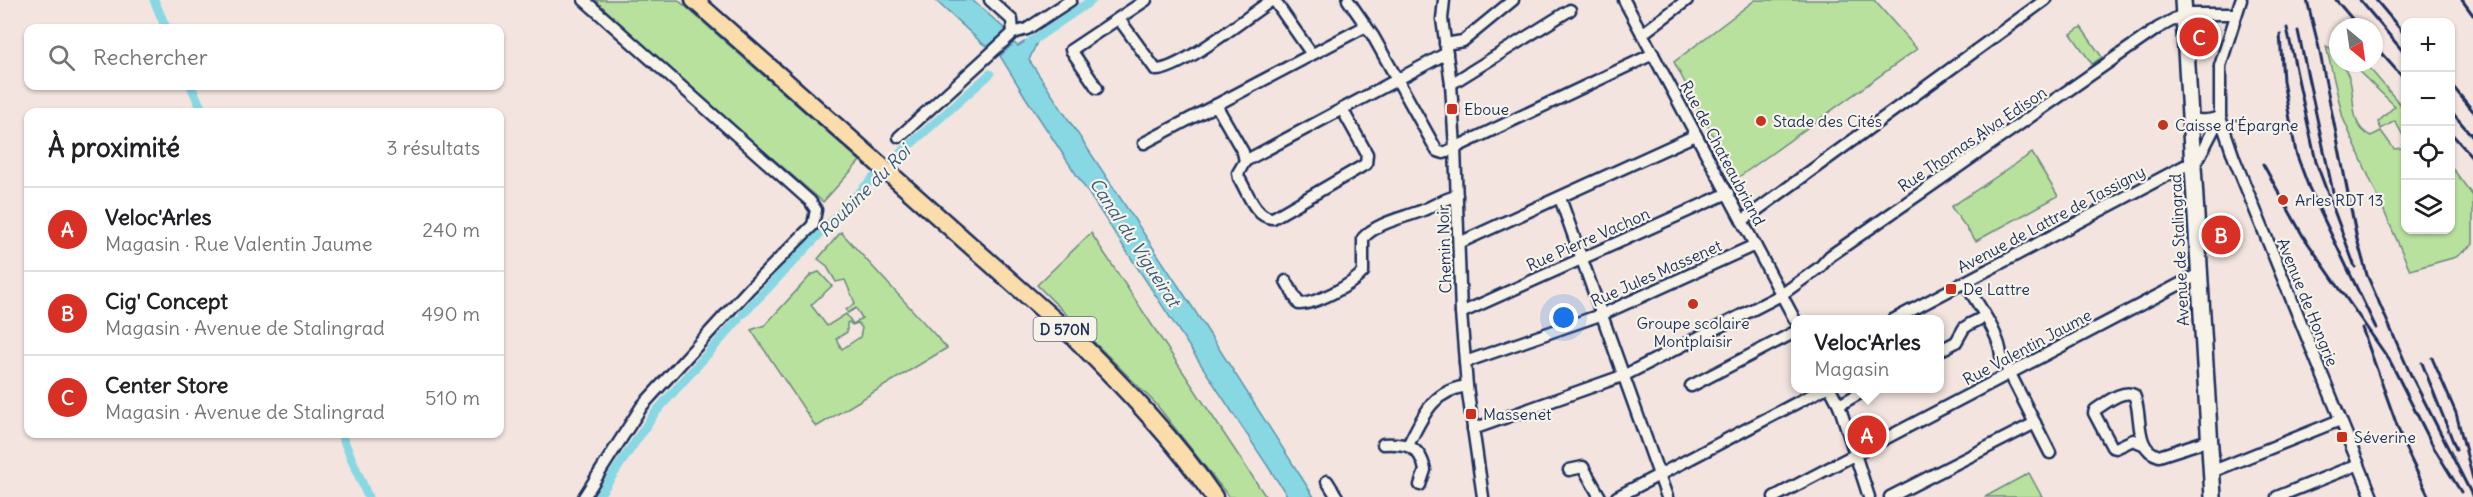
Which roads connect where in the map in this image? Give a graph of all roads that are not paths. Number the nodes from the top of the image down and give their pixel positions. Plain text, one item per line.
1 (584, 0) edge
2 (694, 0) edge
3 (990, 0) edge
4 (1071, 0) edge
5 (1146, 0) edge
6 (1273, 0) edge
7 (1348, 0) edge
8 (1444, 0) edge
9 (1513, 0) edge
10 (1624, 0) edge
11 (1687, 0) edge
12 (2045, 0) edge
13 (2241, 0) edge
14 (2183, 7) edge
15 (1570, 10) dead end
16 (2236, 14) junction
17 (1119, 19) junction
18 (1366, 26) junction
19 (1642, 34) junction
20 (1011, 35) junction
21 (1446, 48) junction
22 (1311, 53) junction
23 (1653, 54) junction
24 (1396, 78) junction
25 (1450, 84) junction
26 (1097, 88) dead end
27 (1216, 105) junction
28 (2189, 107) junction
29 (1342, 109) junction
30 (2220, 117) junction
31 (1696, 135) junction
32 (899, 137) dead end
33 (1144, 142) dead end
34 (1455, 148) junction
35 (1245, 161) junction
36 (2192, 167) junction
37 (1728, 193) junction
38 (1456, 196) junction
39 (1560, 198) junction
40 (1742, 221) junction
41 (1459, 243) junction
42 (1755, 245) junction
43 (1582, 259) junction
44 (2199, 274) junction
45 (1286, 281) dead end
46 (1965, 282) junction
47 (1781, 295) junction
48 (1461, 313) junction
49 (1603, 314) junction
50 (1792, 315) edge
51 (1902, 315) edge
52 (1984, 317) junction
53 (1791, 334) edge
54 (1944, 348) edge
55 (1466, 362) junction
56 (2009, 373) junction
57 (1625, 375) junction
58 (1467, 386) junction
59 (1691, 386) dead end
60 (1815, 393) edge
61 (1833, 393) edge
62 (1860, 393) edge
63 (1839, 405) junction
64 (2340, 420) junction
65 (2035, 423) junction
66 (1473, 429) junction
67 (2209, 440) junction
68 (1383, 444) dead end
69 (2143, 444) junction
70 (1408, 445) junction
71 (2050, 453) dead end
72 (1855, 455) junction
73 (2359, 464) junction
74 (1569, 470) dead end
75 (2211, 472) junction
76 (1659, 475) junction
77 (1328, 481) dead end
78 (1420, 485) dead end
79 (584, 497) edge
80 (1214, 497) edge
81 (1337, 497) edge
82 (1483, 497) edge
83 (1600, 497) edge
84 (1617, 497) edge
85 (1667, 497) edge
86 (1774, 497) edge
87 (1869, 497) edge
88 (1890, 497) edge
89 (2212, 497) edge
90 (2277, 497) edge
91 (2372, 497) edge

1 - 79 street
2 - 80 main road, D 570N
3 - 20 street
4 - 20 street
5 - 17 street
6 - 17 street
6 - 22 street
7 - 18 street
8 - 21 street, Chemin Noir
9 - 21 street
10 - 19 street, Rue de Chateaubriand
11 - 19 street
12 - 40 street
13 - 16 street, Avenue de Hongrie
14 - 16 street
14 - 28 main road, Avenue de Stalingrad
14 - 47 street, Rue Thomas Alva Edison
15 - 25 street
16 - 30 street, Avenue de Hongrie
17 - 26 street
18 - 22 street
18 - 24 street
19 - 23 street, Rue de Chateaubriand
20 - 32 street
21 - 24 street
21 - 25 street, Chemin Noir
22 - 27 street
23 - 31 street, Rue de Chateaubriand
23 - 34 street
24 - 29 street
24 - 34 street
25 - 34 street, Chemin Noir
27 - 33 street
27 - 35 street
28 - 30 street
28 - 36 main road, Avenue de Stalingrad
29 - 35 street
29 - 35 street
30 - 36 street
30 - 64 street, Avenue de Hongrie
31 - 37 street, Rue de Chateaubriand
31 - 39 street
34 - 38 street, Chemin Noir
36 - 44 main road, Avenue de Stalingrad
36 - 46 street, Avenue de Lattre de Tassigny
37 - 40 street, Rue de Chateaubriand
37 - 43 street, Rue Pierre Vachon
38 - 41 street, Chemin Noir
38 - 45 street
39 - 41 street
39 - 43 street
40 - 42 street, Rue de Chateaubriand
41 - 48 street, Chemin Noir
42 - 47 street, Rue de Chateaubriand
42 - 49 street, Rue Jules Massenet
43 - 48 street, Rue Pierre Vachon
43 - 49 street
44 - 56 street, Rue Valentin Jaume
44 - 67 main road, Avenue de Stalingrad
46 - 51 street, Avenue de Lattre de Tassigny
46 - 52 street
47 - 50 street, Rue de Chateaubriand
47 - 57 street, Rue Thomas Alva Edison
48 - 55 street, Chemin Noir
49 - 55 street, Rue Jules Massenet
49 - 57 street
52 - 54 street
52 - 56 street
53 - 59 street
55 - 58 street, Chemin Noir
56 - 65 street
56 - 72 street, Rue Valentin Jaume
57 - 66 street, Rue Thomas Alva Edison
57 - 76 street
58 - 66 street, Chemin Noir
58 - 70 street
60 - 76 street
61 - 63 street
62 - 63 street
63 - 72 street
64 - 73 street, Avenue de Hongrie
64 - 75 street
65 - 71 street
65 - 88 street
66 - 82 street, Chemin Noir
67 - 69 street
67 - 75 main road, Avenue de Stalingrad
68 - 70 street
69 - 69 street
70 - 78 street
72 - 86 street, Rue Valentin Jaume
72 - 87 street
73 - 90 street
73 - 91 street, Avenue de Hongrie
74 - 83 street
75 - 89 main road, Avenue de Stalingrad
76 - 84 street
76 - 85 street
77 - 81 street

